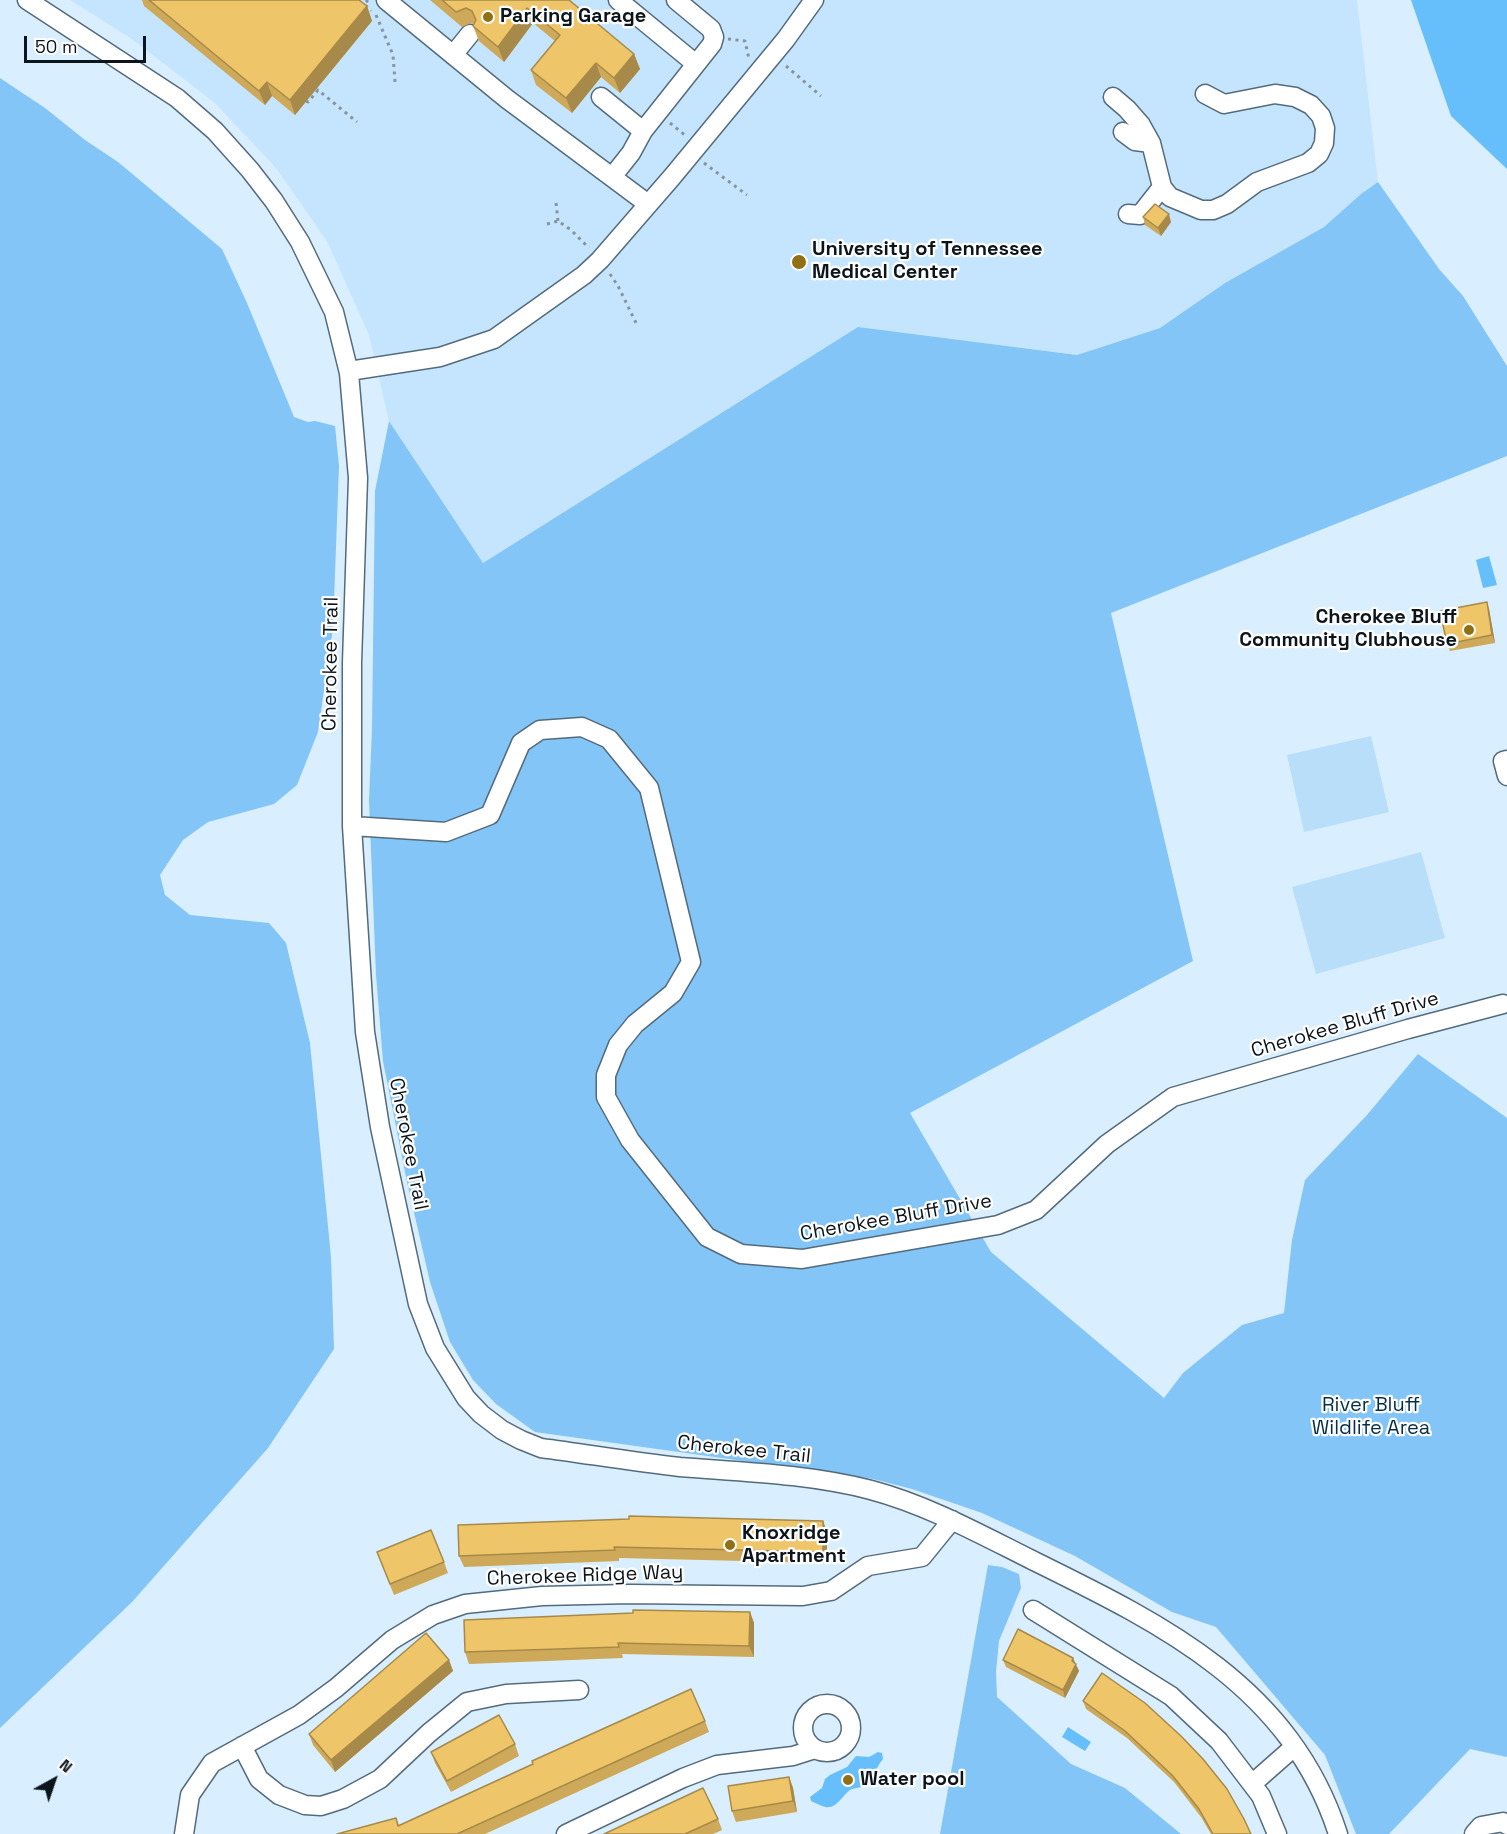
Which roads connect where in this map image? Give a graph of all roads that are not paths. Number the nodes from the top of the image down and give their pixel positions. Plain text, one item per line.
1 (27, 0) edge
2 (387, 0) edge
3 (618, 0) edge
4 (676, 0) edge
5 (814, 0) edge
6 (470, 34) dead end
7 (453, 55) junction
8 (696, 64) junction
9 (1205, 94) dead end
10 (601, 97) dead end
11 (1113, 97) dead end
12 (643, 131) junction
13 (1123, 132) dead end
14 (1150, 143) junction
15 (608, 174) junction
16 (1162, 187) junction
17 (648, 204) junction
18 (1128, 214) dead end
19 (349, 371) junction
20 (1507, 760) edge
21 (1507, 776) edge
22 (352, 826) junction
23 (1506, 1002) edge
24 (952, 1520) junction
25 (1033, 1610) dead end
26 (579, 1690) dead end
27 (242, 1746) junction
28 (1294, 1746) junction
29 (815, 1749) dead end
30 (1252, 1784) junction
31 (1507, 1825) edge
32 (184, 1834) edge
33 (566, 1834) edge
34 (1277, 1834) edge
35 (1338, 1834) edge
36 (1474, 1834) edge

1 - 19 street, Cherokee Trail
2 - 7 street
3 - 8 street
4 - 8 street
5 - 17 street
6 - 7 street
7 - 15 street
8 - 12 street
9 - 16 street
10 - 12 street
11 - 14 street
12 - 15 street
13 - 14 street
14 - 16 street
15 - 17 street
16 - 18 street
17 - 19 street
19 - 22 street, Cherokee Trail
20 - 21 street
22 - 23 street, Cherokee Bluff Drive
22 - 24 street, Cherokee Trail
24 - 27 street, Cherokee Ridge Way
24 - 28 street, Cherokee Trail
25 - 30 street
26 - 27 street
27 - 32 street, Cherokee Ridge Way
28 - 30 street
28 - 35 street, Cherokee Trail
29 - 33 street
30 - 34 street
31 - 36 street

